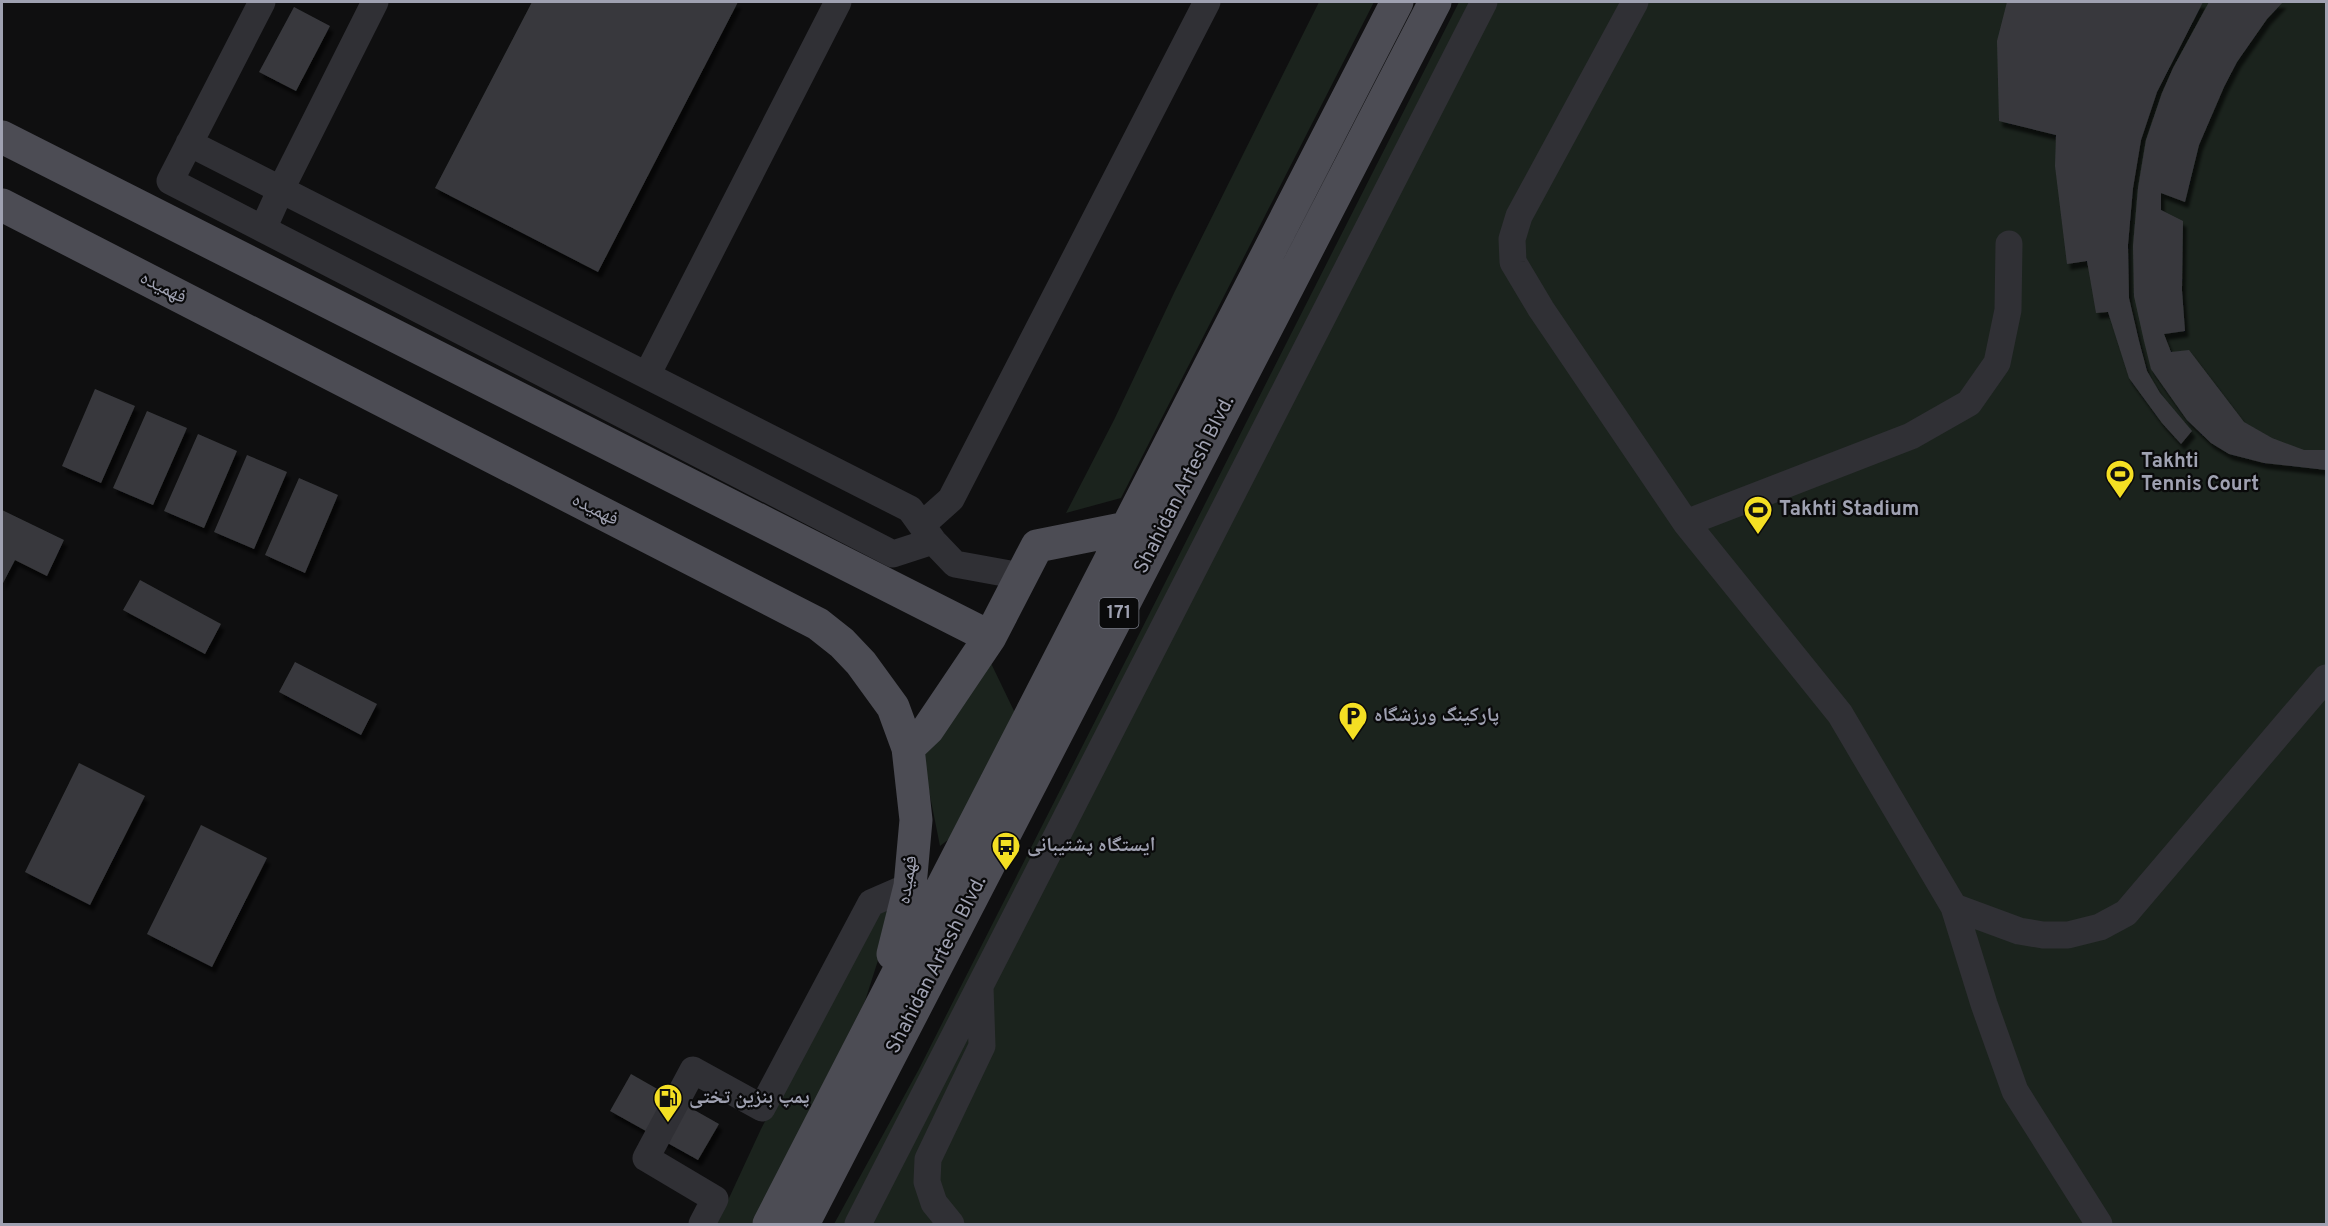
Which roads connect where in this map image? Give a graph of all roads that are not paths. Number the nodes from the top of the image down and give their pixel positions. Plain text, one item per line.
1 (262, 2) edge
2 (375, 2) edge
3 (838, 2) edge
4 (1206, 2) edge
5 (1396, 2) edge
6 (1435, 2) edge
7 (1484, 2) edge
8 (1635, 2) edge
9 (2, 137) edge
10 (189, 143) junction
11 (281, 189) junction
12 (2, 205) edge
13 (263, 229) junction
14 (2009, 244) dead end
15 (647, 375) junction
16 (1686, 523) junction
17 (1127, 528) junction
18 (927, 533) junction
19 (1021, 576) junction
20 (990, 637) junction
21 (2326, 678) edge
22 (908, 748) junction
23 (910, 886) junction
24 (1954, 907) junction
25 (980, 987) junction
26 (881, 1005) junction
27 (702, 1224) edge
28 (769, 1224) edge
29 (803, 1224) edge
30 (858, 1224) edge
31 (951, 1224) edge
32 (2099, 1224) edge

1 - 10 lane
2 - 11 lane
3 - 15 lane
4 - 18 lane
5 - 17 main road, Shahidan Artesh Blvd. / 171
6 - 29 main road, Shahidan Artesh Blvd. / 171
7 - 25 lane
8 - 16 lane
9 - 20 main road
10 - 11 lane
10 - 13 lane
11 - 13 lane
11 - 15 lane
12 - 22 main road, فهمیده
13 - 18 lane
14 - 16 lane
15 - 18 lane
16 - 24 lane
17 - 19 main road
17 - 26 main road, Shahidan Artesh Blvd. / 171
18 - 19 lane
19 - 20 main road
20 - 22 main road
21 - 24 lane
22 - 23 main road, فهمیده
23 - 26 main road, فهمیده
23 - 27 lane
24 - 32 lane
25 - 30 lane
25 - 31 lane
26 - 28 main road, Shahidan Artesh Blvd. / 171

